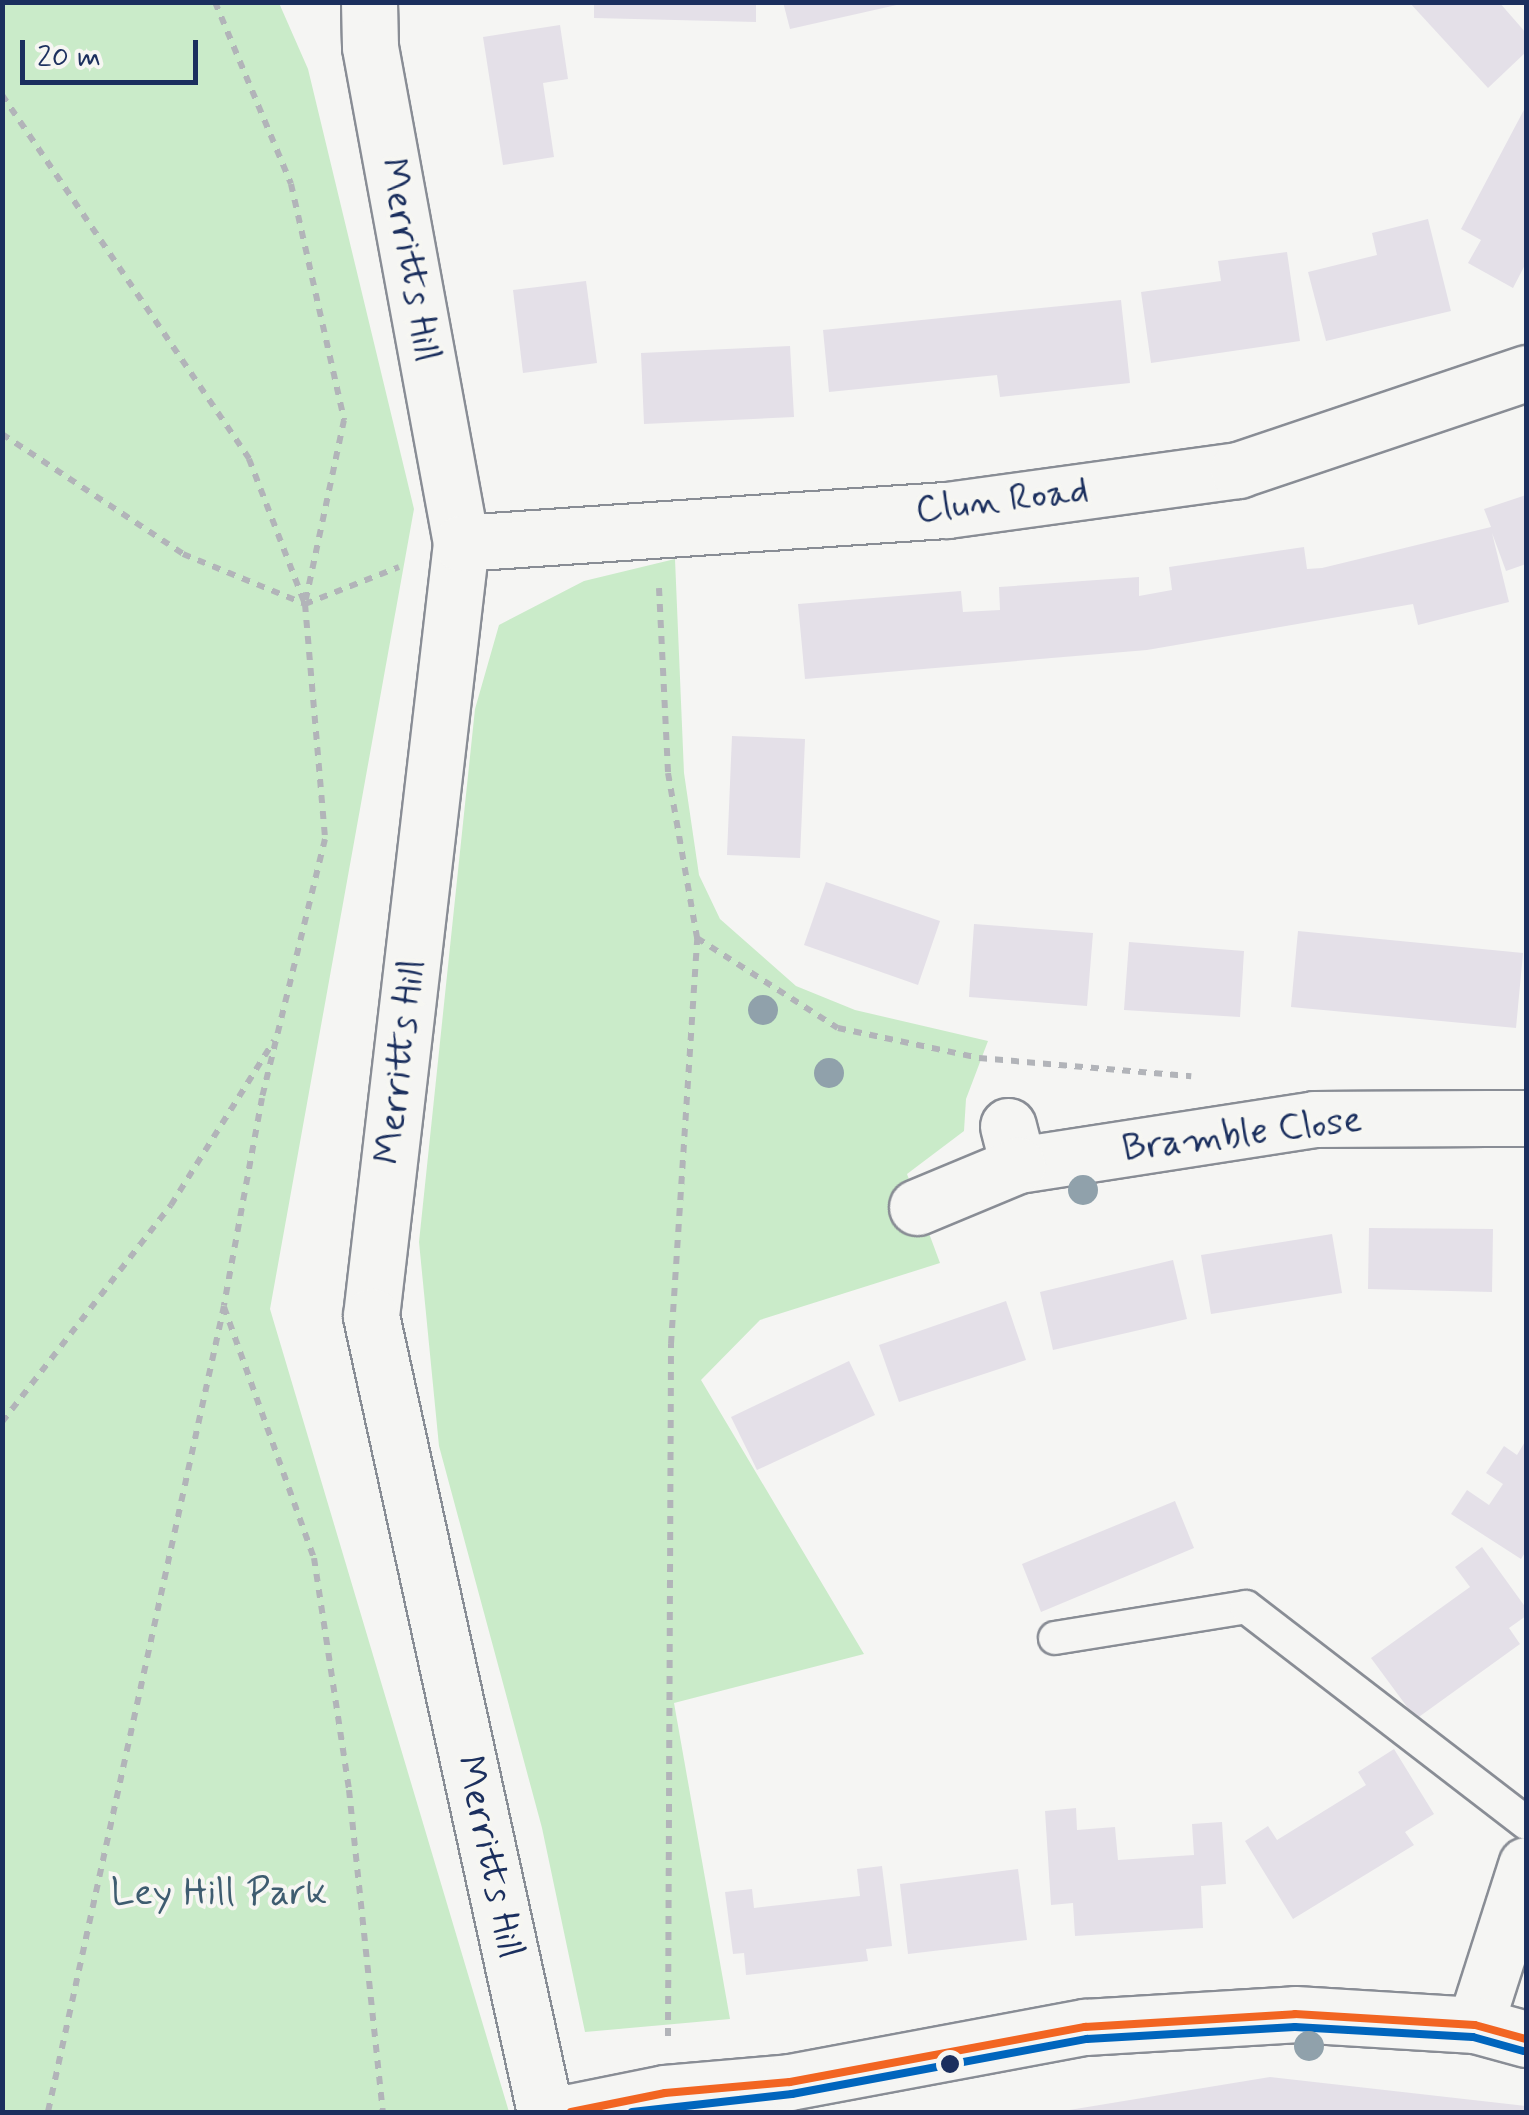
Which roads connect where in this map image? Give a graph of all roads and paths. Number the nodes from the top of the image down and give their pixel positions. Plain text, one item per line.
1 (214, 2) edge
2 (370, 2) edge
3 (2, 95) edge
4 (1526, 372) edge
5 (2, 434) edge
6 (656, 532) junction
7 (461, 543) junction
8 (305, 604) junction
9 (697, 938) junction
10 (278, 1034) junction
11 (1200, 1076) dead end
12 (1526, 1118) edge
13 (917, 1206) dead end
14 (224, 1306) junction
15 (2, 1422) edge
16 (1055, 1638) dead end
17 (1526, 1823) edge
18 (1526, 1865) edge
19 (669, 1998) dead end
20 (1475, 2025) junction
21 (1526, 2039) edge
22 (48, 2112) edge
23 (383, 2112) edge
24 (544, 2112) edge
25 (571, 2112) edge

1 - 8 path
2 - 7 street, Merritts Hill
3 - 8 path
4 - 6 street, Clun Road
5 - 8 path
6 - 7 street, Clun Road
6 - 9 path
7 - 8 path
7 - 24 street, Merritts Hill
8 - 10 path
9 - 11 path
9 - 19 path
10 - 14 path
10 - 15 path
12 - 13 street, Bramble Close
14 - 22 path
14 - 23 path
16 - 17 lane
18 - 20 street
20 - 21 street
20 - 25 street

